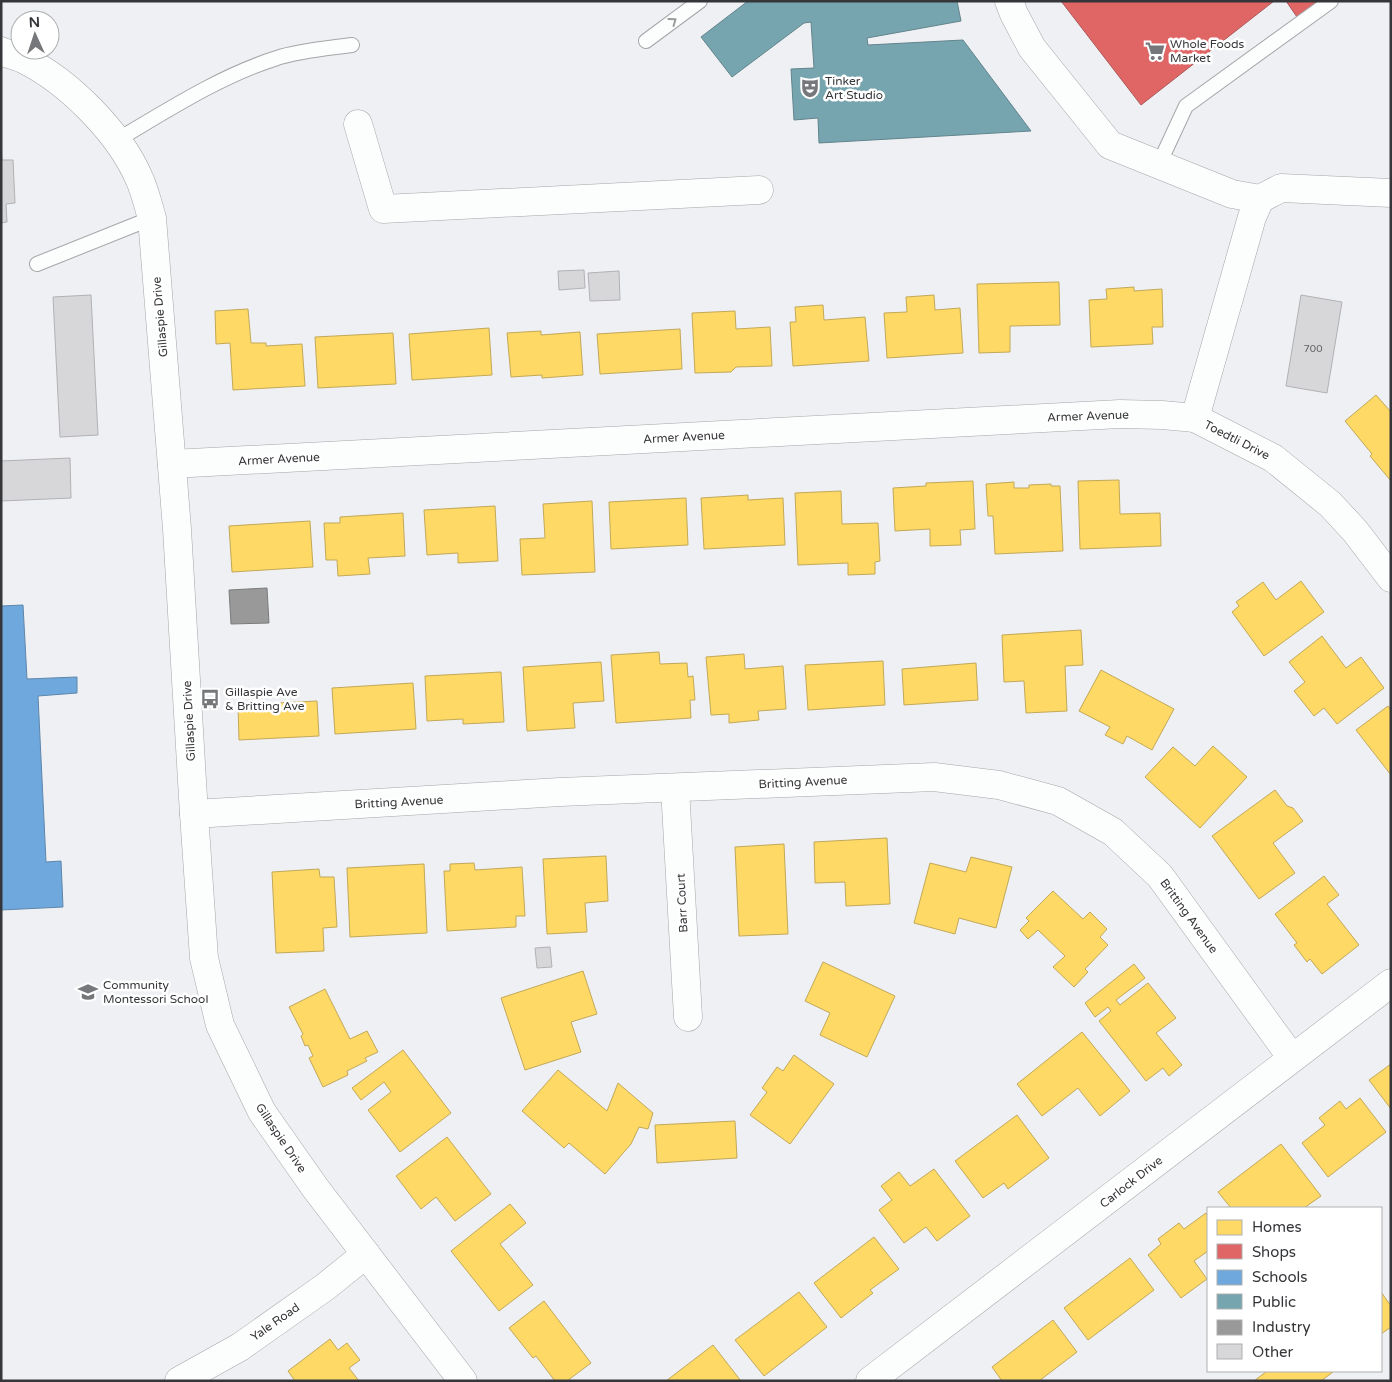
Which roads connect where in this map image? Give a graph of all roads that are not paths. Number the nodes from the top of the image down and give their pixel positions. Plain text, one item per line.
1 (700, 1) edge
2 (1009, 1) edge
3 (1331, 1) edge
4 (646, 40) dead end
5 (352, 45) dead end
6 (1, 51) edge
7 (358, 124) dead end
8 (117, 140) junction
9 (1158, 164) junction
10 (759, 190) dead end
11 (1271, 193) junction
12 (1391, 193) edge
13 (152, 218) junction
14 (37, 264) dead end
15 (1195, 418) junction
16 (172, 464) junction
17 (1391, 578) edge
18 (675, 788) junction
19 (194, 814) junction
20 (1391, 983) edge
21 (688, 1017) dead end
22 (1292, 1058) junction
23 (366, 1254) junction
24 (179, 1381) edge
25 (463, 1381) edge
26 (870, 1381) edge

4 -> 1 lane
2 - 9 street
3 - 9 lane
5 - 8 lane
6 - 8 street, Gillaspie Drive
7 - 10 street
8 - 13 street, Gillaspie Drive
9 - 11 street
11 - 12 street
11 - 15 street, Toedtli Drive
13 - 14 lane
13 - 16 street, Gillaspie Drive
15 - 16 street, Armer Avenue
15 - 17 street, Toedtli Drive
16 - 19 street, Gillaspie Drive
18 - 19 street, Britting Avenue
18 - 21 street, Barr Court
18 - 22 street, Britting Avenue
19 - 23 street, Gillaspie Drive
20 - 22 street, Carlock Drive
22 - 26 street, Carlock Drive
23 - 24 street, Yale Road
23 - 25 street, Gillaspie Drive

